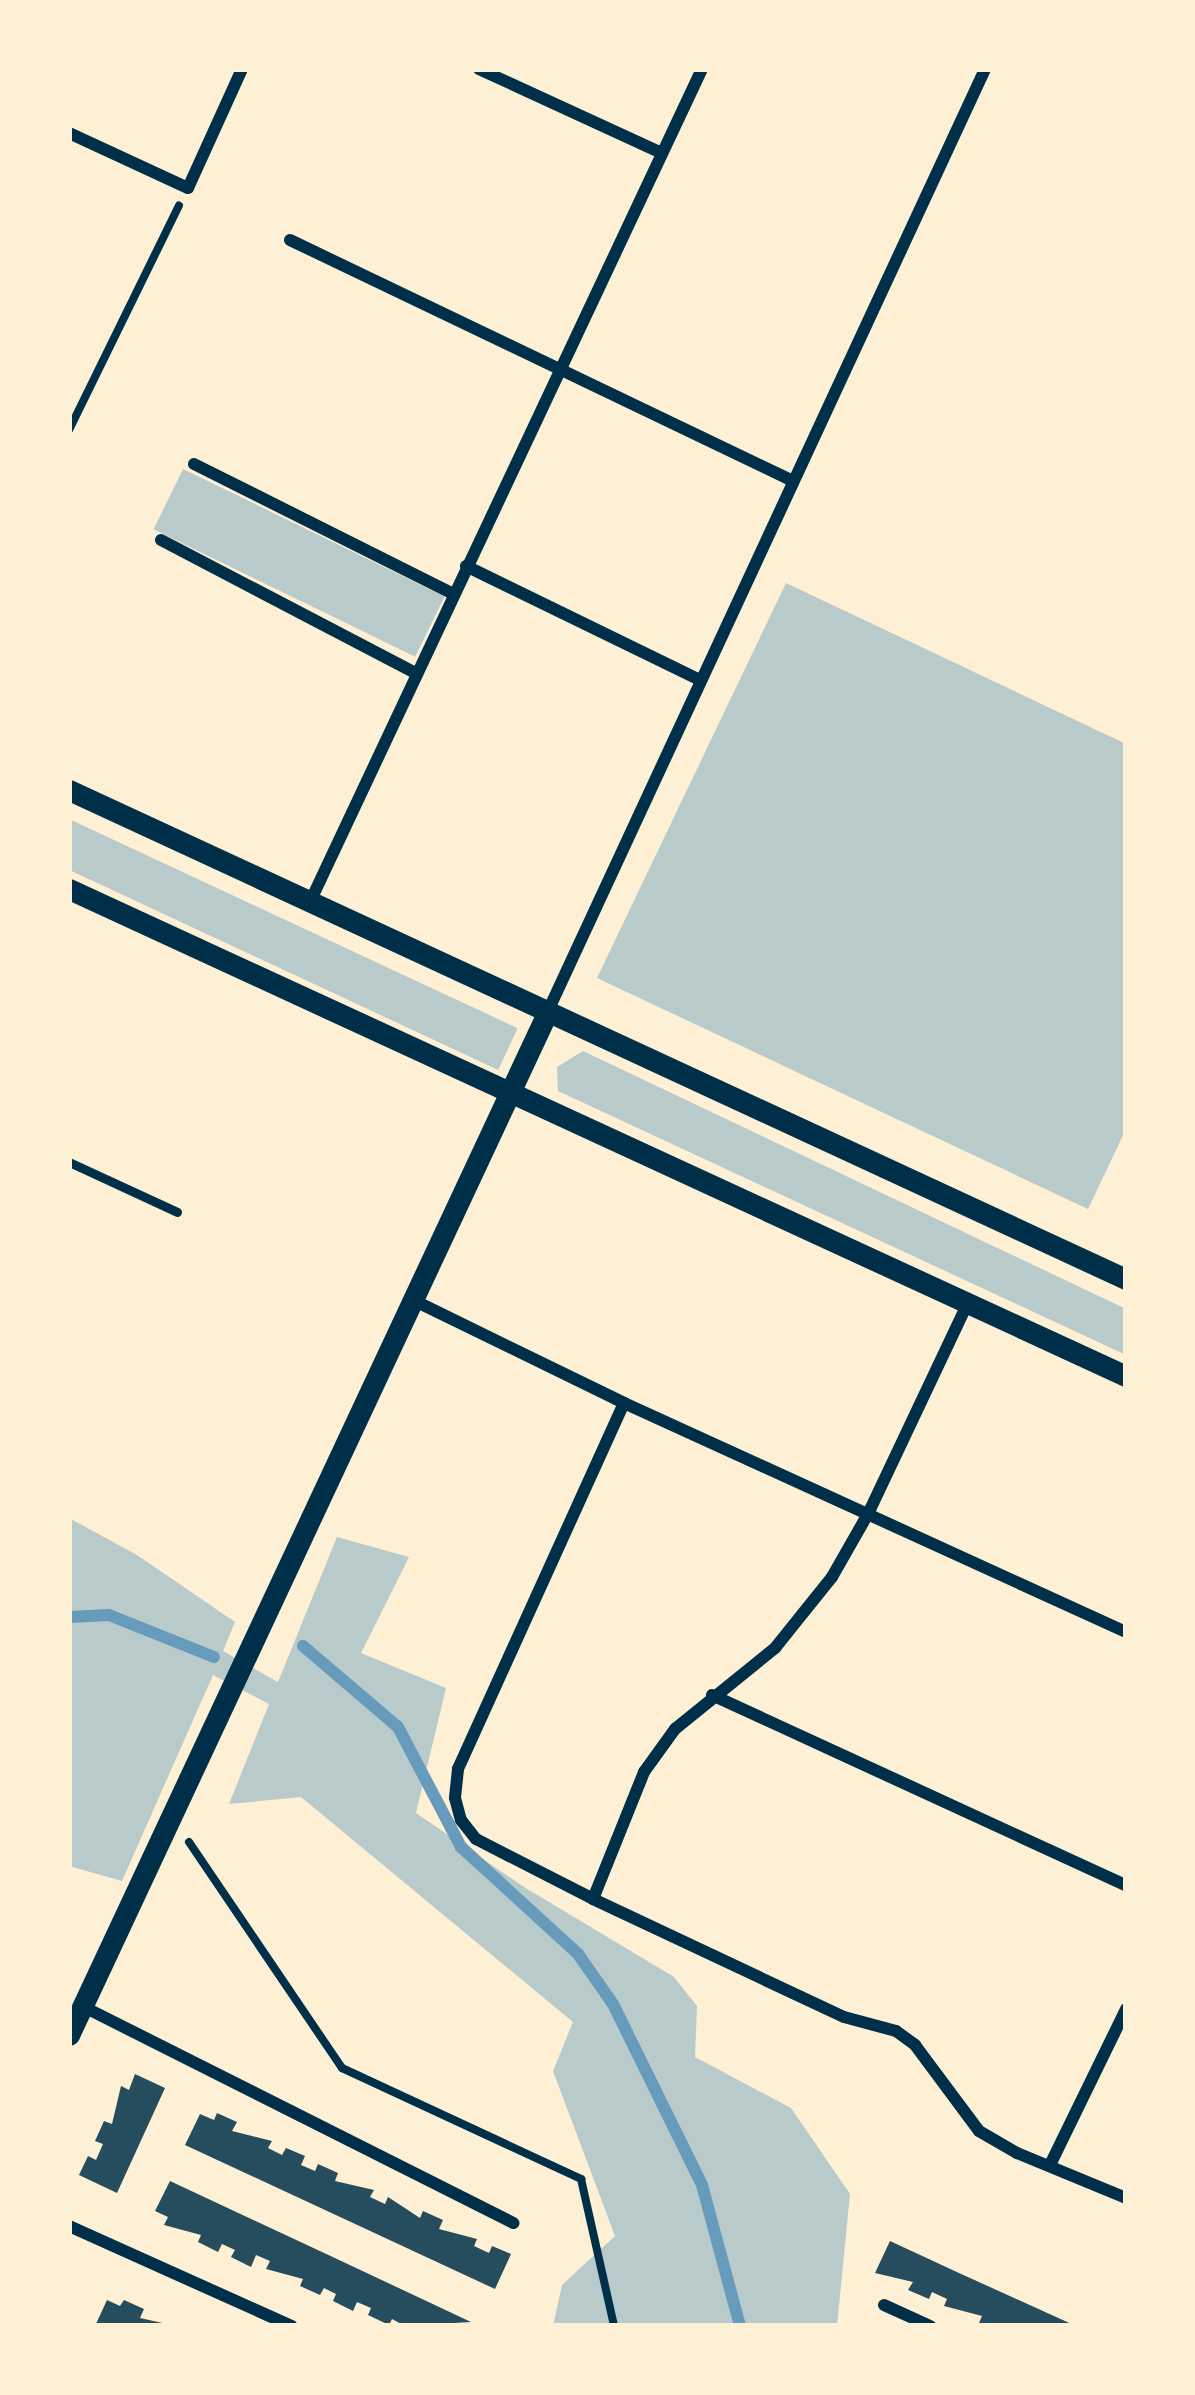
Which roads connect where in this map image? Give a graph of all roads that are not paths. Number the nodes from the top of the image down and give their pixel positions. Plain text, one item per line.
1 (242, 69) edge
2 (478, 69) edge
3 (702, 69) edge
4 (985, 69) edge
5 (69, 133) edge
6 (662, 153) junction
7 (290, 240) dead end
8 (560, 371) junction
9 (194, 464) dead end
10 (791, 479) junction
11 (161, 540) dead end
12 (466, 566) junction
13 (454, 594) junction
14 (417, 674) junction
15 (700, 680) junction
16 (69, 790) edge
17 (69, 889) edge
18 (310, 902) junction
19 (548, 1011) junction
20 (511, 1090) junction
21 (69, 1162) edge
22 (177, 1212) dead end
23 (1126, 1279) edge
24 (413, 1300) junction
25 (968, 1303) junction
26 (1126, 1376) edge
27 (624, 1403) junction
28 (868, 1514) junction
29 (1126, 1632) edge
30 (712, 1696) junction
31 (1126, 1885) edge
32 (593, 1899) junction
33 (82, 2006) junction
34 (1126, 2009) edge
35 (69, 2035) edge
36 (1050, 2165) junction
37 (1126, 2198) edge
38 (514, 2223) dead end
39 (69, 2226) edge
40 (884, 2305) dead end
41 (292, 2326) edge
42 (930, 2326) edge

1 - 5 street
2 - 6 street
3 - 6 street
4 - 10 street
6 - 8 street
7 - 8 street
8 - 10 street
8 - 12 street
9 - 13 street
10 - 15 street
11 - 14 street
12 - 13 street
12 - 15 street
13 - 14 street
14 - 18 street
15 - 19 street
16 - 18 street
17 - 20 street
18 - 19 street
19 - 20 street
19 - 23 street
20 - 24 street
20 - 25 street
21 - 22 lane
24 - 27 street
24 - 33 street
25 - 26 street
25 - 28 street
27 - 28 street
27 - 32 street
28 - 29 street
28 - 30 street
30 - 31 street
30 - 32 street
32 - 36 street
33 - 35 street
33 - 38 street
34 - 36 street
36 - 37 street
39 - 41 street
40 - 42 street

